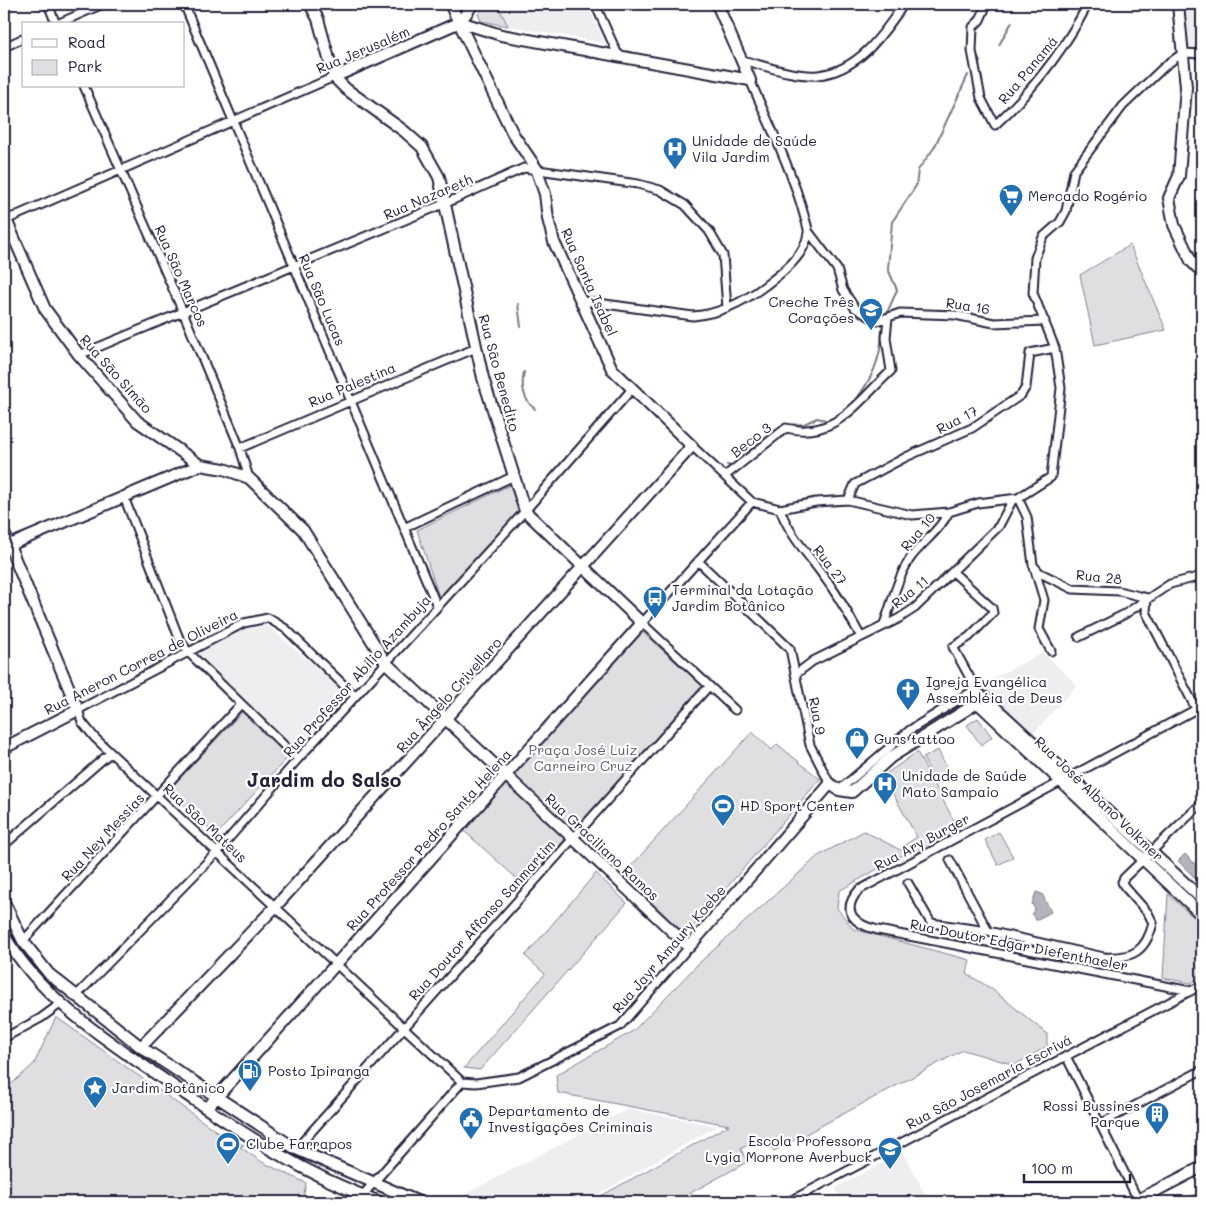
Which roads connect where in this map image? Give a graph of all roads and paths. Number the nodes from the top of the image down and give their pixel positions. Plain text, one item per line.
1 (48, 4) edge
2 (103, 4) edge
3 (184, 4) edge
4 (310, 4) edge
5 (450, 4) edge
6 (472, 4) edge
7 (595, 4) edge
8 (717, 4) edge
9 (904, 4) edge
10 (986, 4) edge
11 (1088, 4) edge
12 (1178, 4) edge
13 (56, 22) edge
14 (62, 22) edge
15 (460, 22) junction
16 (22, 39) edge
17 (4, 47) edge
18 (1183, 53) junction
19 (1202, 54) edge
20 (618, 57) junction
21 (742, 60) junction
22 (334, 77) junction
23 (750, 80) junction
24 (85, 88) edge
25 (233, 121) junction
26 (536, 168) junction
27 (121, 170) junction
28 (446, 203) junction
29 (5, 217) edge
30 (809, 232) junction
31 (294, 266) junction
32 (1202, 272) edge
33 (583, 301) junction
34 (727, 308) junction
35 (184, 312) junction
36 (888, 318) junction
37 (1045, 321) junction
38 (476, 348) junction
39 (1055, 348) junction
40 (79, 355) junction
41 (632, 389) junction
42 (351, 401) junction
43 (692, 446) junction
44 (240, 448) junction
45 (200, 465) junction
46 (514, 476) junction
47 (725, 476) junction
48 (249, 478) junction
49 (124, 497) junction
50 (1016, 498) junction
51 (848, 500) junction
52 (752, 502) junction
53 (780, 508) junction
54 (526, 511) junction
55 (949, 512) junction
56 (404, 528) junction
57 (4, 533) edge
58 (6, 546) edge
59 (698, 561) junction
60 (1033, 564) junction
61 (583, 568) junction
62 (953, 572) junction
63 (1202, 576) edge
64 (1147, 598) junction
65 (437, 606) junction
66 (642, 623) junction
67 (884, 624) junction
68 (861, 636) junction
69 (1079, 637) dead end
70 (1051, 651) dead end
71 (188, 652) junction
72 (386, 664) junction
73 (796, 674) junction
74 (709, 686) junction
75 (976, 689) junction
76 (356, 696) junction
77 (981, 700) junction
78 (241, 704) junction
79 (1199, 708) edge
80 (78, 710) junction
81 (735, 710) dead end
82 (446, 720) junction
83 (4, 748) edge
84 (110, 753) junction
85 (298, 759) junction
86 (505, 775) junction
87 (1066, 779) junction
88 (835, 787) junction
89 (157, 797) junction
90 (1202, 803) edge
91 (572, 838) junction
92 (4, 845) edge
93 (217, 852) junction
94 (1152, 852) junction
95 (950, 860) dead end
96 (1143, 861) junction
97 (908, 883) dead end
98 (1199, 896) edge
99 (4, 902) edge
100 (1188, 902) junction
101 (275, 907) junction
102 (850, 911) joint
103 (1202, 915) edge
104 (988, 931) junction
105 (4, 935) edge
106 (23, 941) junction
107 (689, 947) junction
108 (336, 964) junction
109 (1202, 984) edge
110 (1191, 990) junction
111 (76, 997) junction
112 (60, 1004) junction
113 (403, 1026) junction
114 (4, 1038) edge
115 (140, 1046) junction
116 (1066, 1056) junction
117 (1202, 1070) edge
118 (462, 1082) junction
119 (217, 1097) junction
120 (206, 1108) junction
121 (1100, 1124) junction
122 (296, 1149) junction
123 (1202, 1166) edge
124 (373, 1182) junction
125 (362, 1196) junction
126 (1136, 1201) edge
127 (380, 1202) edge
128 (419, 1202) edge
129 (788, 1202) edge

1 - 13 street
2 - 14 street
3 - 25 street, Rua São Lucas
4 - 22 street
5 - 15 street, Rua Santa Isabel
6 - 15 street
7 - 20 street
8 - 21 street
9 - 21 street
10 - 11 street, Rua Panamá
12 - 18 street
15 - 20 street
15 - 22 street, Rua Jerusalém
15 - 26 street, Rua Santa Isabel
16 - 17 street
18 - 19 street
18 - 32 street
18 - 37 street
20 - 23 street
21 - 23 street
22 - 25 street, Rua Jerusalém
22 - 28 street, Rua São Benedito
23 - 30 street
24 - 27 street, Rua São Marcos
25 - 27 street, Rua Jerusalém
25 - 31 street, Rua São Lucas
26 - 28 street, Rua Nazareth
26 - 33 street, Rua Santa Isabel
26 - 34 street, Rua Nazareth
27 - 29 street, Rua Jerusalém
27 - 35 street, Rua São Marcos
28 - 31 street, Rua Nazareth
28 - 38 street, Rua São Benedito
29 - 40 street, Rua São Simão
30 - 34 street
30 - 36 street
31 - 35 street, Rua Nazareth
31 - 42 street, Rua São Lucas
33 - 34 street
33 - 41 street, Rua Santa Isabel
35 - 40 street, Rua Nazareth
35 - 44 street, Rua São Marcos
36 - 37 street, Rua 16
36 - 47 street, Beco 3
37 - 39 street
38 - 42 street, Rua Palestina
38 - 46 street, Rua São Benedito
39 - 50 street
39 - 51 street, Rua 17
40 - 45 street, Rua São Simão
41 - 43 street, Rua Santa Isabel
41 - 54 street, Rua Professor Abílio Azambuja
42 - 44 street, Rua Palestina
42 - 56 street, Rua São Lucas
43 - 47 street, Rua Santa Isabel
43 - 61 street, Rua Ângelo Crivellaro
44 - 48 street, Rua São Marcos
45 - 48 street, Rua São Simão
45 - 49 street
46 - 54 street, Rua São Benedito
46 - 56 street
47 - 52 street, Rua Santa Isabel
48 - 72 street, Rua São Simão
49 - 58 street
49 - 71 street
50 - 55 street
50 - 60 street
50 - 62 street, Rua 11
51 - 53 street
51 - 55 street
52 - 53 street
52 - 59 street, Rua Professor Pedro Santa Helena
53 - 68 street, Rua 27
54 - 61 street, Rua São Benedito
54 - 65 street, Rua Professor Abílio Azambuja
55 - 67 street, Rua 10
56 - 65 street, Rua São Lucas
57 - 58 street, Rua São Mateus
58 - 80 street, Rua São Mateus
59 - 66 street, Rua Professor Pedro Santa Helena
59 - 73 street, Rua 9
60 - 64 street, Rua 28
60 - 70 street
61 - 66 street, Rua São Benedito
61 - 82 street, Rua Ângelo Crivellaro
62 - 67 street, Rua 11
62 - 75 street
63 - 64 street
64 - 69 street
64 - 79 street
65 - 72 street, Rua Professor Abílio Azambuja
66 - 74 street, Rua São Benedito
66 - 86 street, Rua Professor Pedro Santa Helena
67 - 68 street, Rua 11
68 - 73 street, Rua 11
71 - 76 street, Rua Aneron Correa de Oliveira
71 - 78 street
71 - 80 street, Rua Aneron Correa de Oliveira
72 - 76 street, Rua Professor Abílio Azambuja
72 - 82 street, Rua Graciliano Ramos
73 - 88 street, Rua 9
74 - 81 street, Rua São Benedito
74 - 91 street, Rua Doutor Affonso Sanmartim
75 - 77 street
75 - 88 street
76 - 85 street, Rua Professor Abílio Azambuja
77 - 87 street, Rua José Albano Volkmer
77 - 88 street
78 - 85 street
78 - 89 street, Rua Ney Messias
79 - 87 street, Rua Ary Burger
80 - 83 street, Rua Aneron Correa de Oliveira
80 - 84 street, Rua São Mateus
82 - 86 street, Rua Graciliano Ramos
82 - 101 street, Rua Ângelo Crivellaro
84 - 89 street, Rua São Mateus
84 - 92 street
85 - 93 street, Rua Professor Abílio Azambuja
86 - 91 street, Rua Graciliano Ramos
86 - 108 street, Rua Professor Pedro Santa Helena
87 - 94 street, Rua José Albano Volkmer
87 - 96 street, Rua José Albano Volkmer
87 - 102 street, Rua Ary Burger
88 - 107 street, Rua Jayr Amaury Koebe
89 - 93 street, Rua São Mateus
89 - 106 street, Rua Ney Messias
90 - 94 street
91 - 107 street, Rua Graciliano Ramos
91 - 113 street, Rua Doutor Affonso Sanmartim
93 - 101 street, Rua São Mateus
93 - 111 street, Rua Professor Abílio Azambuja
94 - 96 street
94 - 98 street, Rua José Albano Volkmer
95 - 104 street
96 - 100 street, Rua José Albano Volkmer
96 - 104 street
97 - 104 street
98 - 100 street
99 - 106 street
100 - 103 street, Rua José Albano Volkmer
101 - 108 street, Rua São Mateus
101 - 115 street, Rua Ângelo Crivellaro
102 - 110 street, Rua Doutor Edgar Diefenthaeler
105 - 112 street
106 - 111 street
107 - 118 street, Rua Jayr Amaury Koebe
108 - 113 street, Rua São Mateus
108 - 119 street, Rua Professor Pedro Santa Helena
109 - 110 street, Rua São Josemaría Escrivá
110 - 116 street, Rua São Josemaría Escrivá
111 - 115 street
112 - 114 street
112 - 120 street
113 - 118 street, Rua São Mateus
113 - 122 street, Rua Doutor Affonso Sanmartim
115 - 119 street
116 - 121 street
116 - 129 street, Rua São Josemaría Escrivá
117 - 121 street
118 - 124 street
119 - 120 street, Rua Professor Pedro Santa Helena
119 - 122 street
120 - 125 street
121 - 126 street
122 - 124 street
123 - 126 street
124 - 125 street
124 - 128 street
125 - 127 street

